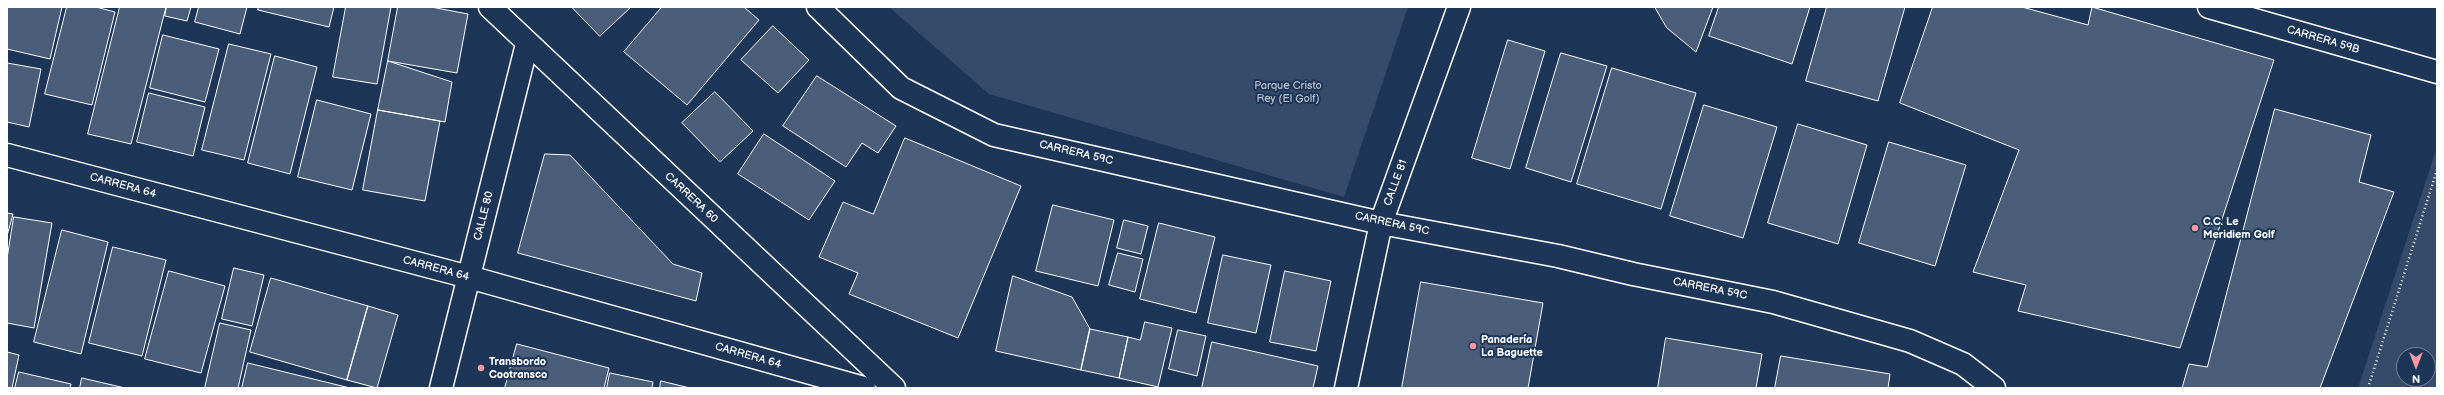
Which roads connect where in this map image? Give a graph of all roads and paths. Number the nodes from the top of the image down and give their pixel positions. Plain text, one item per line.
1 (490, 7) edge
2 (818, 7) edge
3 (1459, 7) edge
4 (2209, 7) edge
5 (527, 44) junction
6 (2437, 72) edge
7 (7, 155) edge
8 (2437, 170) edge
9 (1381, 222) junction
10 (469, 277) junction
11 (441, 388) edge
12 (864, 388) edge
13 (894, 388) edge
14 (1346, 388) edge
15 (1994, 388) edge
16 (2368, 388) edge

1 - 5 street, CARRERA 60
2 - 9 street, CARRERA 59C
3 - 9 street, CALLE 81
4 - 6 street, CARRERA 59B
5 - 10 street, CALLE 80
5 - 13 street, CARRERA 60
7 - 10 street, CARRERA 64
8 - 16 path
9 - 14 street, CALLE 81
9 - 15 street, CARRERA 59C
10 - 11 street, CALLE 80
10 - 12 street, CARRERA 64

